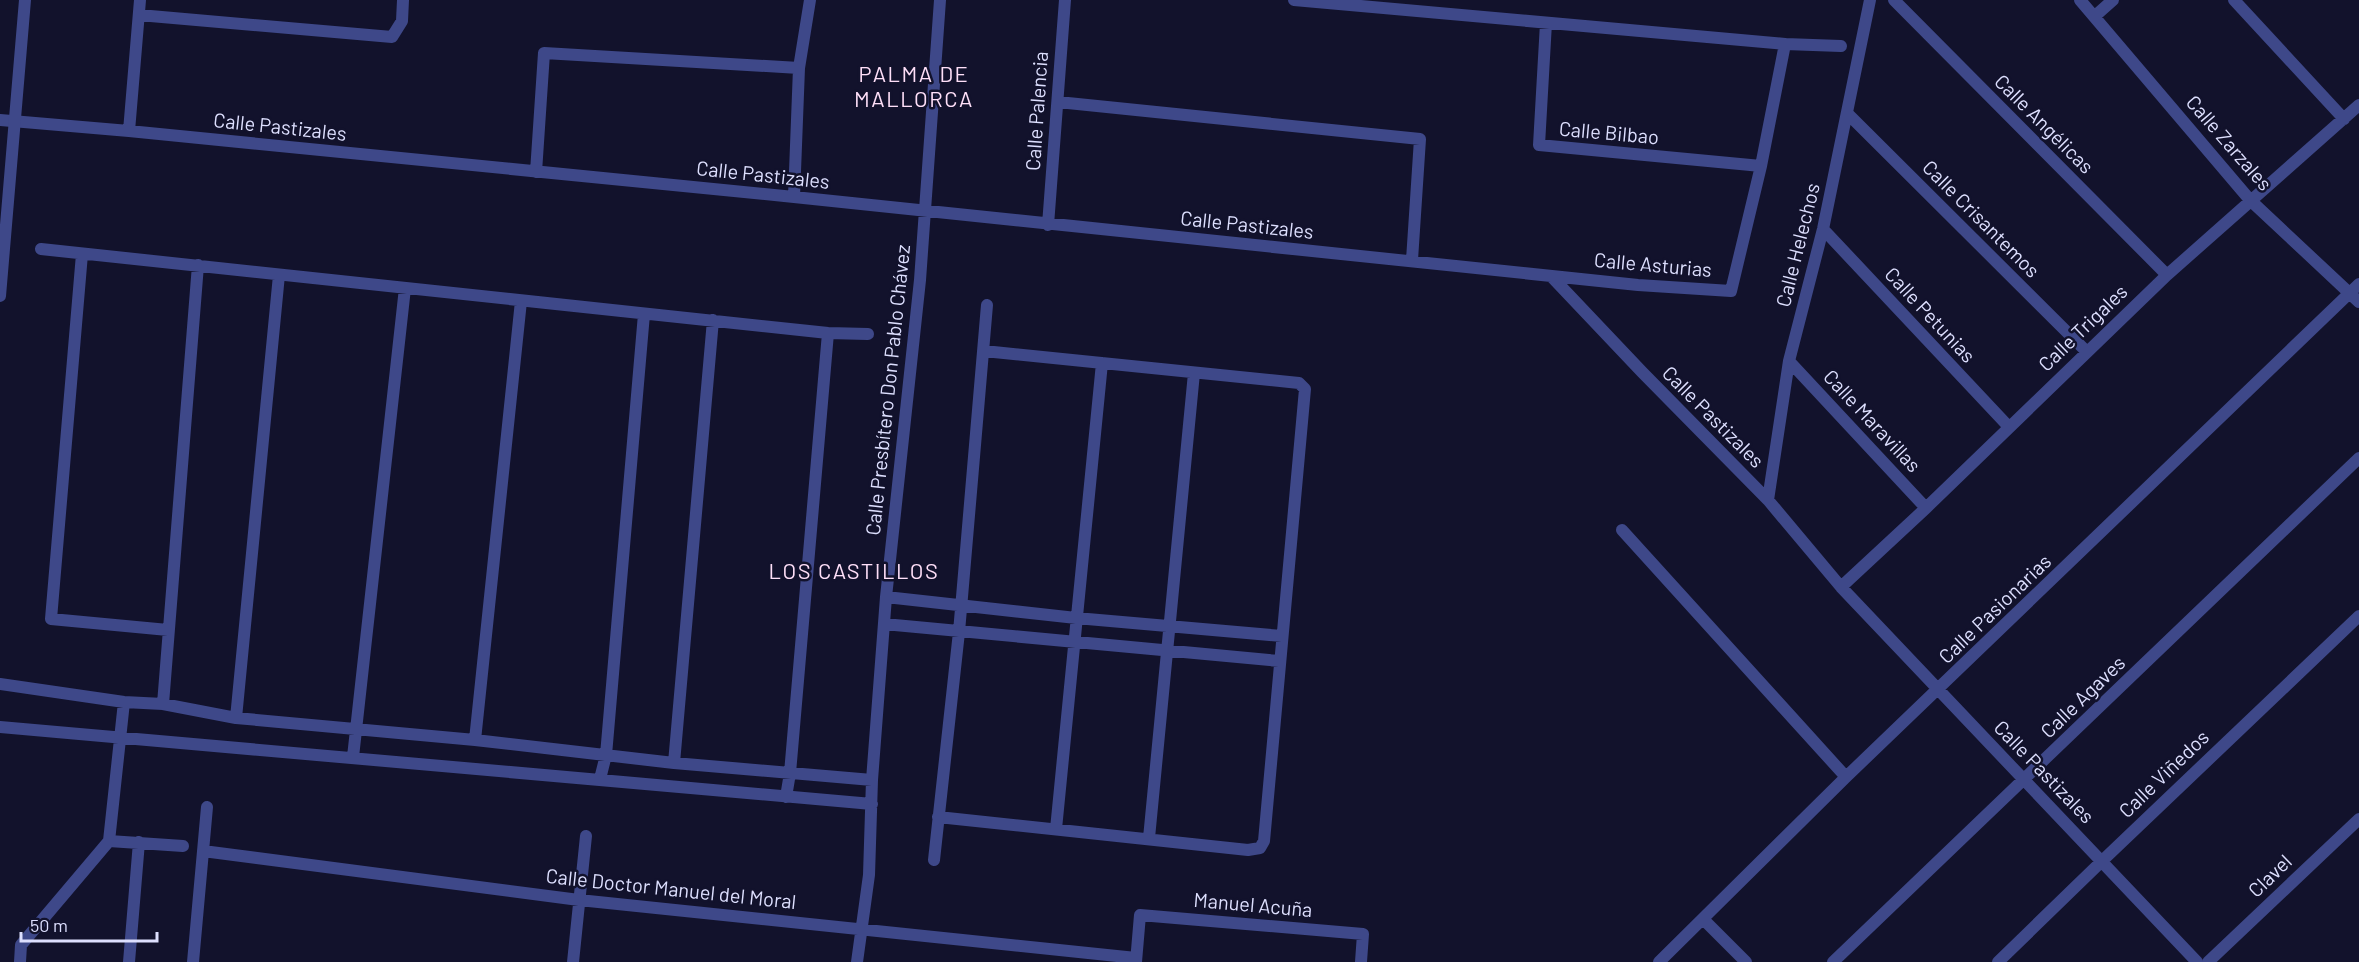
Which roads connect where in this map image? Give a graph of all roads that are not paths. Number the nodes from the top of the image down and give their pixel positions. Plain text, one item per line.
1 (25, 0) edge
2 (140, 0) edge
3 (403, 0) edge
4 (810, 0) edge
5 (940, 0) edge
6 (1065, 0) edge
7 (1294, 0) edge
8 (1870, 0) edge
9 (1894, 0) edge
10 (2080, 0) edge
11 (2113, 0) edge
12 (2234, 0) edge
13 (139, 15) junction
14 (2095, 16) junction
15 (1546, 23) junction
16 (1785, 44) junction
17 (1841, 46) dead end
18 (799, 68) junction
19 (1058, 102) junction
20 (2359, 105) edge
21 (1847, 113) junction
22 (2344, 119) junction
23 (0, 120) edge
24 (16, 122) junction
25 (129, 131) junction
26 (1761, 166) junction
27 (536, 172) junction
28 (794, 197) junction
29 (2250, 200) junction
30 (925, 212) junction
31 (1048, 225) junction
32 (1823, 229) junction
33 (41, 249) dead end
34 (82, 254) junction
35 (1412, 260) junction
36 (198, 265) junction
37 (279, 275) junction
38 (2167, 275) junction
39 (1551, 276) junction
40 (405, 288) junction
41 (2354, 289) edge
42 (0, 296) edge
43 (521, 301) junction
44 (2359, 302) edge
45 (987, 305) dead end
46 (645, 314) junction
47 (713, 321) junction
48 (828, 333) junction
49 (868, 334) dead end
50 (984, 351) junction
51 (2087, 352) junction
52 (1789, 361) junction
53 (1102, 363) junction
54 (1194, 373) junction
55 (2009, 428) junction
56 (2359, 458) edge
57 (1768, 500) junction
58 (1926, 508) junction
59 (1623, 530) dead end
60 (1841, 587) junction
61 (886, 597) junction
62 (961, 606) junction
63 (2359, 616) edge
64 (1076, 618) junction
65 (884, 624) junction
66 (1169, 627) junction
67 (168, 630) junction
68 (959, 632) junction
69 (1282, 636) junction
70 (1074, 644) junction
71 (1167, 652) junction
72 (1279, 662) junction
73 (0, 684) edge
74 (1938, 691) junction
75 (124, 702) junction
76 (163, 704) junction
77 (236, 718) junction
78 (0, 727) edge
79 (356, 729) junction
80 (121, 738) junction
81 (475, 740) junction
82 (606, 755) junction
83 (353, 757) junction
84 (674, 763) junction
85 (790, 773) junction
86 (1846, 777) junction
87 (600, 779) junction
88 (872, 780) junction
89 (2025, 780) junction
90 (786, 797) junction
91 (872, 804) junction
92 (207, 807) dead end
93 (938, 817) junction
94 (2359, 819) edge
95 (1056, 829) junction
96 (586, 836) dead end
97 (1149, 838) junction
98 (109, 841) junction
99 (139, 842) junction
100 (183, 846) dead end
101 (203, 851) junction
102 (934, 860) dead end
103 (2102, 861) junction
104 (579, 900) junction
105 (1703, 919) junction
106 (862, 930) junction
107 (1136, 960) edge
108 (20, 962) edge
109 (129, 962) edge
110 (194, 962) edge
111 (573, 962) edge
112 (857, 962) edge
113 (1361, 962) edge
114 (1659, 962) edge
115 (1746, 962) edge
116 (1833, 962) edge
117 (1998, 962) edge
118 (2197, 962) edge
119 (2208, 962) edge

1 - 24 street
2 - 13 street
3 - 13 street
4 - 18 street
5 - 30 street, Calle Presbítero Don Pablo Chávez
6 - 19 street, Calle Palencia
7 - 15 street
8 - 21 street, Calle Helechos
9 - 38 street, Calle Angélicas
10 - 14 street, Calle Zarzales
11 - 14 street
12 - 22 street
13 - 25 street
14 - 29 street, Calle Zarzales
15 - 16 street
15 - 26 street, Calle Bilbao
16 - 17 street
16 - 26 street
18 - 27 street
18 - 28 street
19 - 31 street, Calle Palencia
19 - 35 street
20 - 22 street, Calle Trigales
21 - 32 street, Calle Helechos
21 - 51 street, Calle Crisantemos
22 - 29 street, Calle Trigales
23 - 24 street, Calle Pastizales
24 - 25 street, Calle Pastizales
24 - 42 street
25 - 27 street, Calle Pastizales
26 - 39 street, Calle Asturias
27 - 28 street, Calle Pastizales
28 - 30 street, Calle Pastizales
29 - 38 street, Calle Trigales
29 - 41 street, Calle Zarzales
30 - 31 street, Calle Pastizales
30 - 61 street, Calle Presbítero Don Pablo Chávez
31 - 35 street, Calle Pastizales
32 - 52 street, Calle Helechos
32 - 55 street, Calle Petunias
33 - 34 street
34 - 36 street
34 - 67 street
35 - 39 street, Calle Pastizales
36 - 37 street
36 - 67 street
37 - 40 street
37 - 77 street
38 - 51 street, Calle Trigales
39 - 57 street, Calle Pastizales
40 - 43 street
40 - 79 street
41 - 44 street, Calle Zarzales
41 - 74 street, Calle Pasionarias
43 - 46 street
43 - 81 street
45 - 50 street
46 - 47 street
46 - 82 street
47 - 48 street
47 - 84 street
48 - 49 street
48 - 85 street
50 - 53 street
50 - 62 street
51 - 55 street, Calle Trigales
52 - 57 street, Calle Helechos
52 - 58 street, Calle Maravillas
53 - 54 street
53 - 64 street
54 - 66 street
54 - 69 street
55 - 58 street, Calle Trigales
56 - 89 street, Calle Agaves
57 - 60 street, Calle Pastizales
58 - 60 street, Calle Trigales
59 - 86 street
60 - 74 street, Calle Pastizales
61 - 62 street
61 - 65 street, Calle Presbítero Don Pablo Chávez
62 - 64 street
62 - 68 street
63 - 103 street, Calle Viñedos
64 - 66 street
64 - 70 street
65 - 68 street
65 - 88 street, Calle Presbítero Don Pablo Chávez
66 - 69 street
66 - 71 street
67 - 76 street
68 - 70 street
68 - 93 street
69 - 72 street
70 - 71 street
70 - 95 street
71 - 72 street
71 - 97 street
72 - 97 street
73 - 75 street
74 - 86 street, Calle Pasionarias
74 - 89 street, Calle Pastizales
75 - 76 street
75 - 80 street
76 - 77 street
77 - 79 street
78 - 80 street
79 - 81 street
79 - 83 street
80 - 83 street
80 - 98 street
81 - 82 street
82 - 84 street
82 - 87 street
83 - 87 street
84 - 85 street
85 - 88 street
85 - 90 street
86 - 105 street, Calle Pasionarias
87 - 90 street
88 - 91 street, Calle Presbítero Don Pablo Chávez
89 - 103 street, Calle Pastizales
89 - 116 street, Calle Agaves
90 - 91 street
91 - 106 street, Calle Presbítero Don Pablo Chávez
92 - 101 street
93 - 95 street
93 - 102 street
94 - 119 street, Clavel
95 - 97 street
96 - 104 street
98 - 99 street
98 - 108 street
99 - 100 street
99 - 109 street
101 - 104 street, Calle Doctor Manuel del Moral
101 - 110 street
103 - 117 street, Calle Viñedos
103 - 118 street, Calle Pastizales
104 - 106 street, Calle Doctor Manuel del Moral
104 - 111 street
105 - 114 street, Calle Pasionarias
105 - 115 street
106 - 107 street, Calle Doctor Manuel del Moral
106 - 112 street, Calle Presbítero Don Pablo Chávez
107 - 113 street, Manuel Acuña

